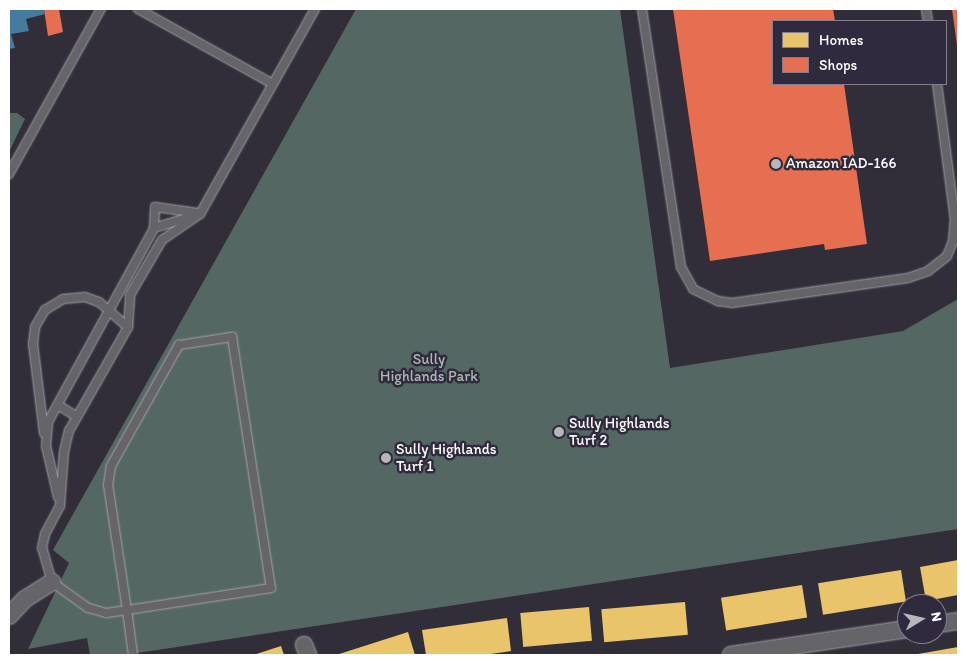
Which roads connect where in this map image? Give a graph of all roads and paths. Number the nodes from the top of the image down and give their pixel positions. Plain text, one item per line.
1 (101, 9) edge
2 (138, 9) edge
3 (315, 9) edge
4 (642, 9) edge
5 (272, 84) junction
6 (936, 85) edge
7 (958, 173) edge
8 (9, 174) edge
9 (949, 174) junction
10 (200, 214) junction
11 (154, 228) junction
12 (109, 311) junction
13 (128, 327) junction
14 (58, 405) junction
15 (77, 417) junction
16 (46, 446) junction
17 (60, 506) junction
18 (52, 582) junction
19 (127, 610) junction
20 (9, 616) edge
21 (897, 631) edge
22 (803, 650) edge
23 (134, 655) edge
24 (731, 655) edge

1 - 8 lane
2 - 5 lane
3 - 5 lane
4 - 9 lane
5 - 10 lane
6 - 9 lane
7 - 9 lane
10 - 11 lane
10 - 11 lane
10 - 13 lane
11 - 12 lane
12 - 13 lane
12 - 14 lane
12 - 16 lane
13 - 15 lane
14 - 15 lane
14 - 16 lane
15 - 17 lane
16 - 17 lane
17 - 18 lane
18 - 19 lane
18 - 20 street
19 - 19 lane
19 - 23 lane
21 - 22 street
22 - 24 street

